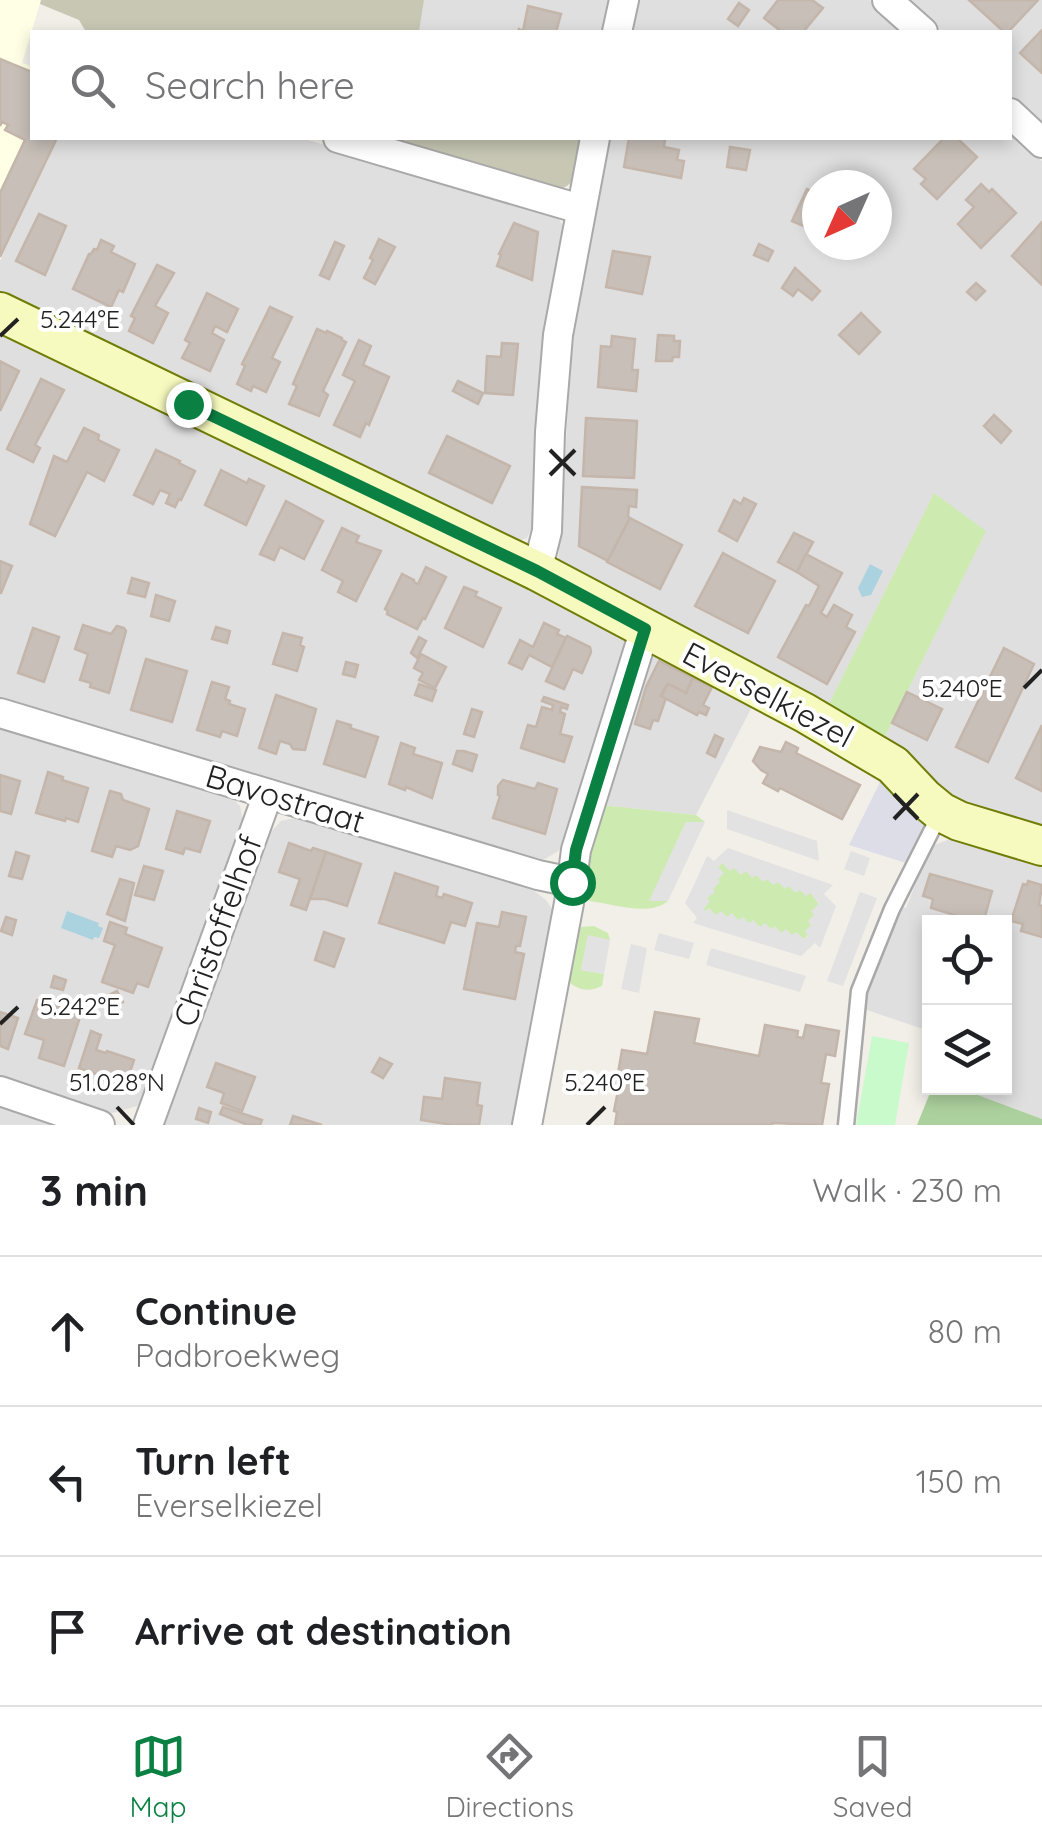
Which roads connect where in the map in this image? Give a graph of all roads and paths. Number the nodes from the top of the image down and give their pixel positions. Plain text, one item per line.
1 (624, 0) edge
2 (887, 0) edge
3 (616, 30) edge
4 (921, 30) edge
5 (1012, 115) edge
6 (345, 140) edge
7 (595, 140) edge
8 (1042, 144) edge
9 (580, 209) junction
10 (0, 312) edge
11 (537, 571) junction
12 (645, 629) junction
13 (0, 713) edge
14 (268, 794) junction
15 (941, 812) junction
16 (1042, 846) edge
17 (572, 882) junction
18 (0, 1091) edge
19 (100, 1125) edge
20 (148, 1125) edge
21 (527, 1125) edge
22 (846, 1125) edge

1 - 3 street
2 - 4 street
5 - 8 street
6 - 9 street
7 - 9 street
9 - 11 street
10 - 11 street, Everselkiezel
11 - 12 street, Everselkiezel
12 - 15 street, Everselkiezel
12 - 17 street
13 - 14 street, Bavostraat
14 - 17 street, Bavostraat
14 - 20 street, Christoffelhof
15 - 16 street, Everselkiezel
15 - 22 lane
17 - 21 street
18 - 19 street

